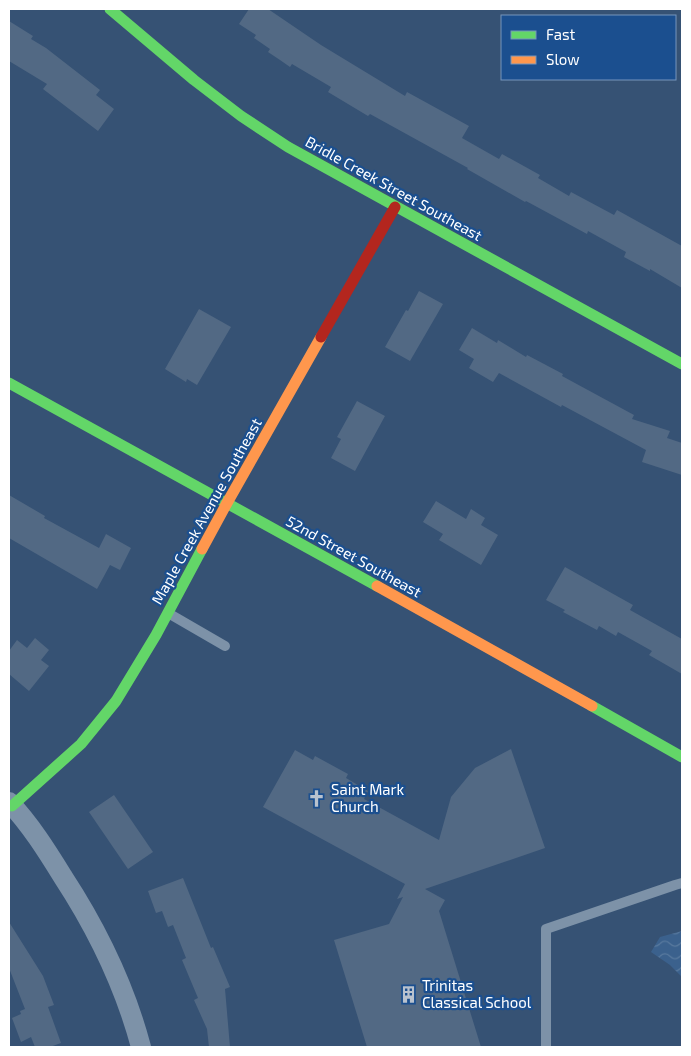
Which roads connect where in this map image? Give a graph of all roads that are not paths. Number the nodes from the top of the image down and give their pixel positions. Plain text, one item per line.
1 (110, 9) edge
2 (395, 207) junction
3 (682, 364) edge
4 (9, 384) edge
5 (227, 502) junction
6 (167, 613) junction
7 (225, 646) dead end
8 (682, 757) edge
9 (11, 804) edge
10 (682, 883) edge
11 (141, 1047) edge
12 (546, 1047) edge

1 - 2 street, Bridle Creek Street Southeast
2 - 3 street, Bridle Creek Street Southeast
2 - 5 street, Maple Creek Avenue Southeast
4 - 5 street, 52nd Street Southeast
5 - 6 street, Maple Creek Avenue Southeast
5 - 8 street, 52nd Street Southeast
6 - 7 lane
6 - 9 street, Maple Creek Avenue Southeast
9 - 11 street
10 - 12 lane

